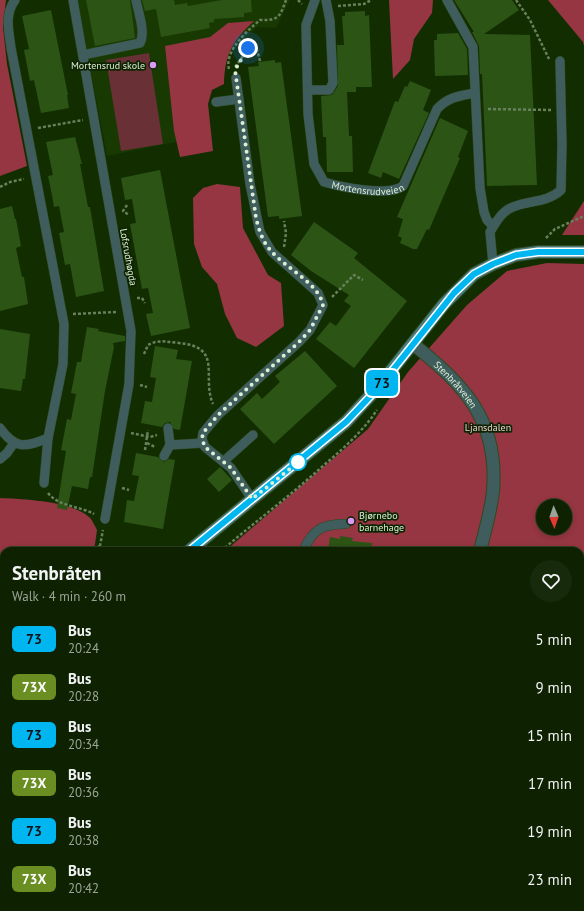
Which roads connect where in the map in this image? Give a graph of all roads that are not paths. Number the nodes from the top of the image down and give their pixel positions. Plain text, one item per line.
1 (15, 0) edge
2 (73, 0) edge
3 (136, 0) edge
4 (315, 0) edge
5 (447, 0) edge
6 (327, 3) edge
7 (83, 55) junction
8 (560, 61) road end
9 (236, 78) dead end
10 (308, 90) junction
11 (475, 93) junction
12 (239, 99) junction
13 (216, 102) dead end
14 (493, 226) junction
15 (584, 252) edge
16 (493, 264) junction
17 (413, 344) junction
18 (0, 428) edge
19 (168, 428) dead end
20 (253, 435) dead end
21 (48, 438) junction
22 (14, 443) junction
23 (203, 443) junction
24 (170, 445) junction
25 (164, 456) dead end
26 (0, 458) edge
27 (224, 461) junction
28 (44, 483) road end
29 (252, 499) junction
30 (105, 519) road end
31 (346, 524) dead end
32 (194, 547) edge
33 (305, 547) edge
34 (481, 547) edge

1 - 21 lane
2 - 7 lane, Lofsrudhøgda
3 - 7 lane
4 - 10 lane, Mortensrudveien
5 - 11 lane
6 - 10 lane
7 - 30 lane, Lofsrudhøgda
8 - 14 lane
9 - 12 lane
10 - 11 lane, Mortensrudveien
11 - 14 lane
12 - 13 lane
12 - 23 lane
14 - 16 lane
15 - 16 street
16 - 17 street
17 - 29 street
17 - 34 street, Stenbråtveien
18 - 22 lane
19 - 24 lane
20 - 27 lane
21 - 22 lane
21 - 28 lane
22 - 26 lane
23 - 24 lane
23 - 27 lane
24 - 25 lane
27 - 29 lane
29 - 32 street
31 - 33 lane

